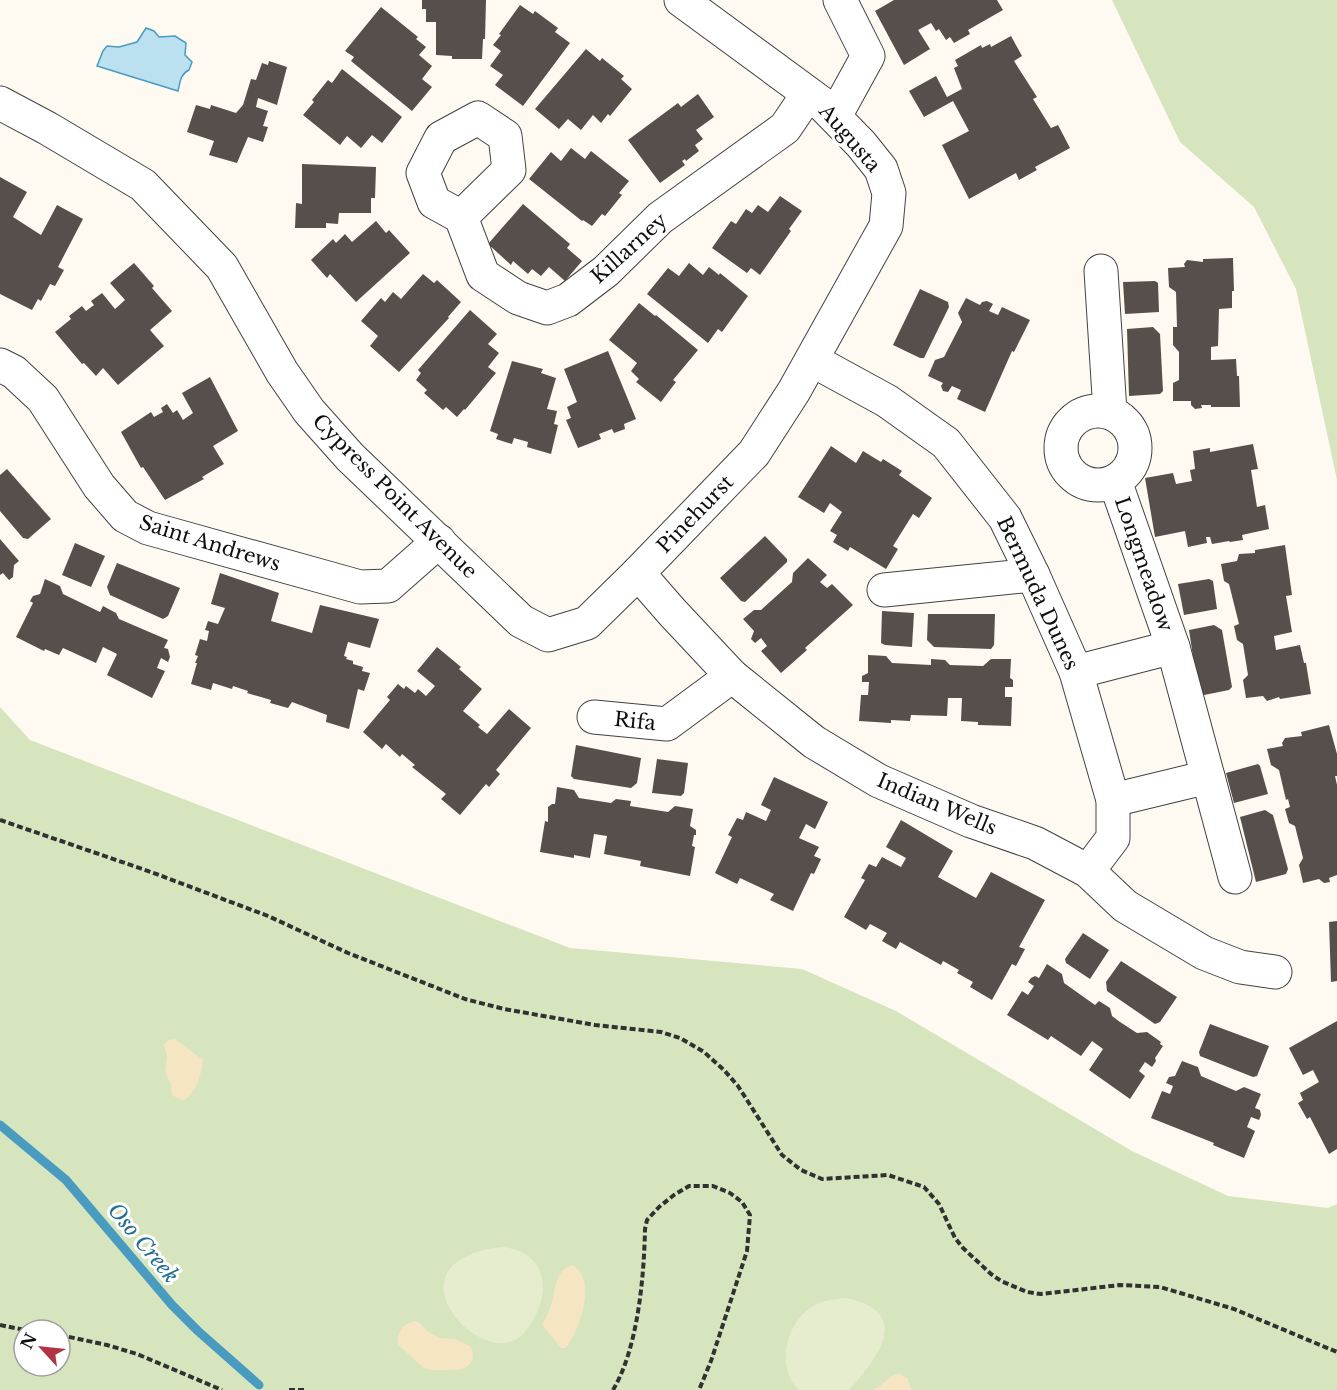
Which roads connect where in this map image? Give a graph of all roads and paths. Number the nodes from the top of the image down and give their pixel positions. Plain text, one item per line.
1 (681, 0) edge
2 (840, 0) edge
3 (808, 94) junction
4 (0, 103) edge
5 (835, 116) junction
6 (461, 217) dead end
7 (1101, 271) dead end
8 (812, 360) junction
9 (0, 364) edge
10 (1110, 412) junction
11 (1115, 481) junction
12 (439, 541) junction
13 (638, 573) junction
14 (1034, 575) junction
15 (884, 590) dead end
16 (548, 635) joint
17 (1173, 647) junction
18 (1076, 672) junction
19 (732, 676) junction
20 (594, 717) dead end
21 (1208, 777) junction
22 (1113, 800) junction
23 (0, 820) edge
24 (1088, 871) junction
25 (1235, 877) dead end
26 (1275, 972) dead end
27 (72, 1338) edge
28 (1337, 1352) edge
29 (222, 1390) edge
30 (289, 1390) edge
31 (304, 1390) edge
32 (613, 1390) edge
33 (699, 1390) edge

1 - 3 street, Augusta
2 - 5 street
3 - 5 street, Augusta
3 - 6 street, Killarney
4 - 12 street, Cypress Point Avenue
5 - 8 street, Augusta
7 - 10 street
8 - 13 street, Pinehurst
8 - 14 street, Bermuda Dunes
9 - 12 street, Saint Andrews
10 - 11 street
10 - 11 street
11 - 17 street, Longmeadow
12 - 16 street, Cypress Point Avenue
13 - 16 street, Pinehurst
13 - 19 street, Indian Wells
14 - 15 street
14 - 18 street, Bermuda Dunes
17 - 18 street, Longmeadow
17 - 21 street, Longmeadow
18 - 22 street, Bermuda Dunes
19 - 20 street, Rifa
19 - 24 street, Indian Wells
21 - 22 street
21 - 25 street, Longmeadow
22 - 24 street, Bermuda Dunes
23 - 28 path
24 - 26 street, Indian Wells
27 - 29 path
30 - 31 path
32 - 33 path

